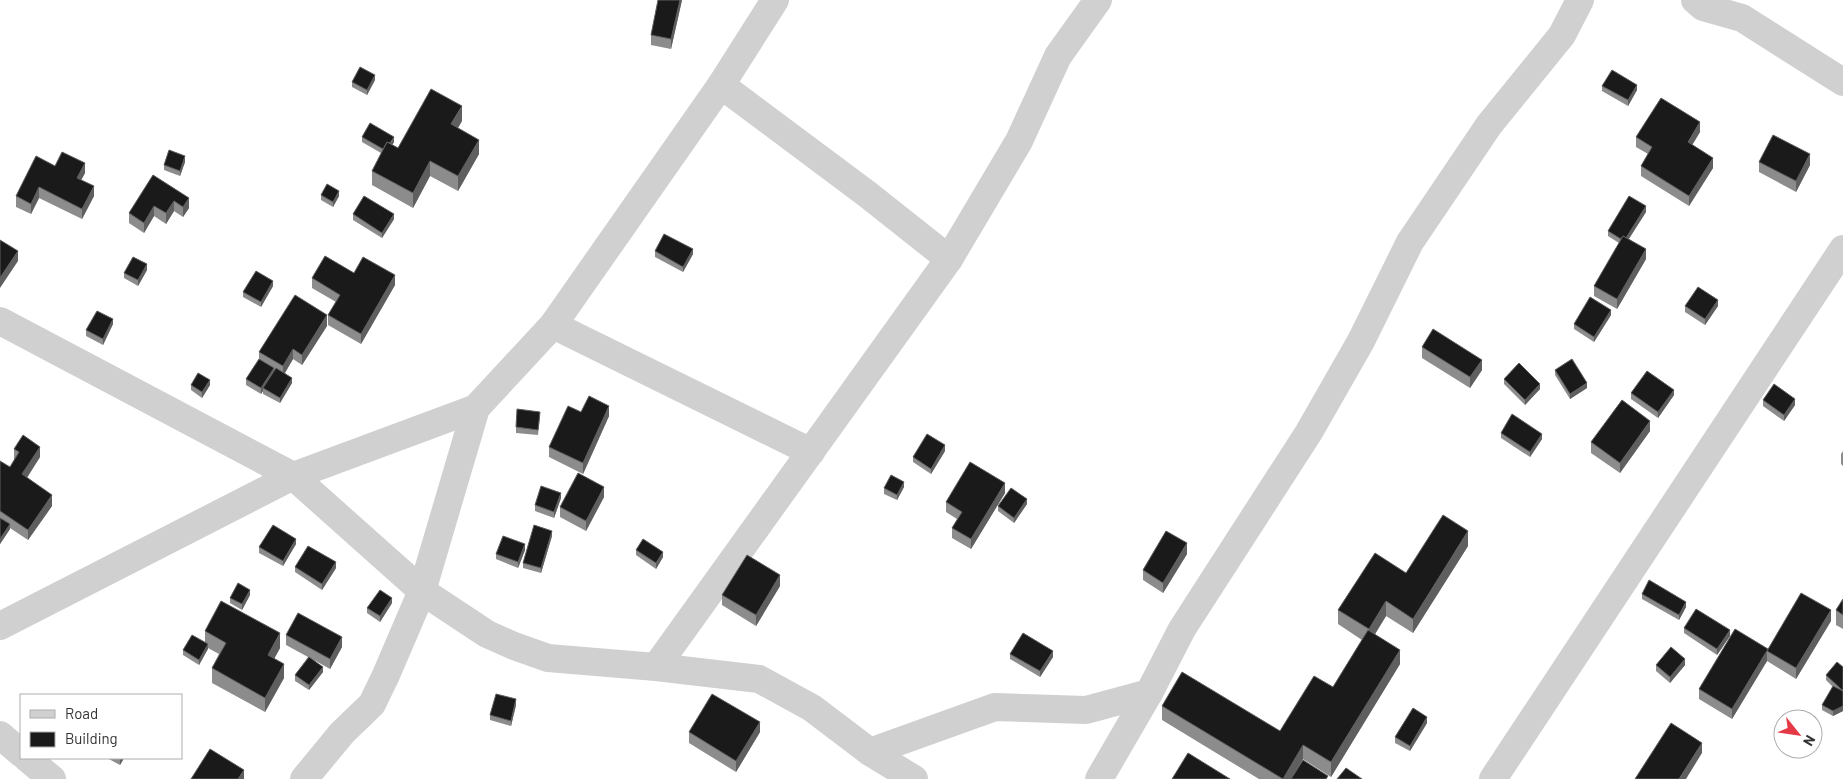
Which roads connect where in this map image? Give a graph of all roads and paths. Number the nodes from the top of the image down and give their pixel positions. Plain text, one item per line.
1 (774, 0) edge
2 (1098, 0) edge
3 (1580, 0) edge
4 (1695, 0) edge
5 (1843, 82) edge
6 (721, 85) junction
7 (1843, 249) edge
8 (949, 259) junction
9 (0, 321) edge
10 (553, 325) junction
11 (476, 408) junction
12 (811, 452) junction
13 (294, 476) junction
14 (422, 591) junction
15 (0, 626) edge
16 (656, 667) junction
17 (1149, 693) junction
18 (0, 735) edge
19 (20, 752) edge
20 (870, 752) junction
21 (28, 759) edge
22 (52, 779) edge
23 (304, 779) edge
24 (914, 779) edge
25 (1099, 779) edge
26 (1493, 779) edge

1 - 6 street
2 - 8 street
3 - 17 street
4 - 5 street
6 - 8 street
6 - 10 street
7 - 26 street
8 - 12 street
9 - 13 street
10 - 11 street
10 - 12 street
11 - 13 street
11 - 14 street
12 - 16 street
13 - 14 street
13 - 15 street
14 - 16 street
14 - 23 street
16 - 20 street
17 - 20 street
17 - 25 street
18 - 19 street
20 - 24 street
21 - 22 street

